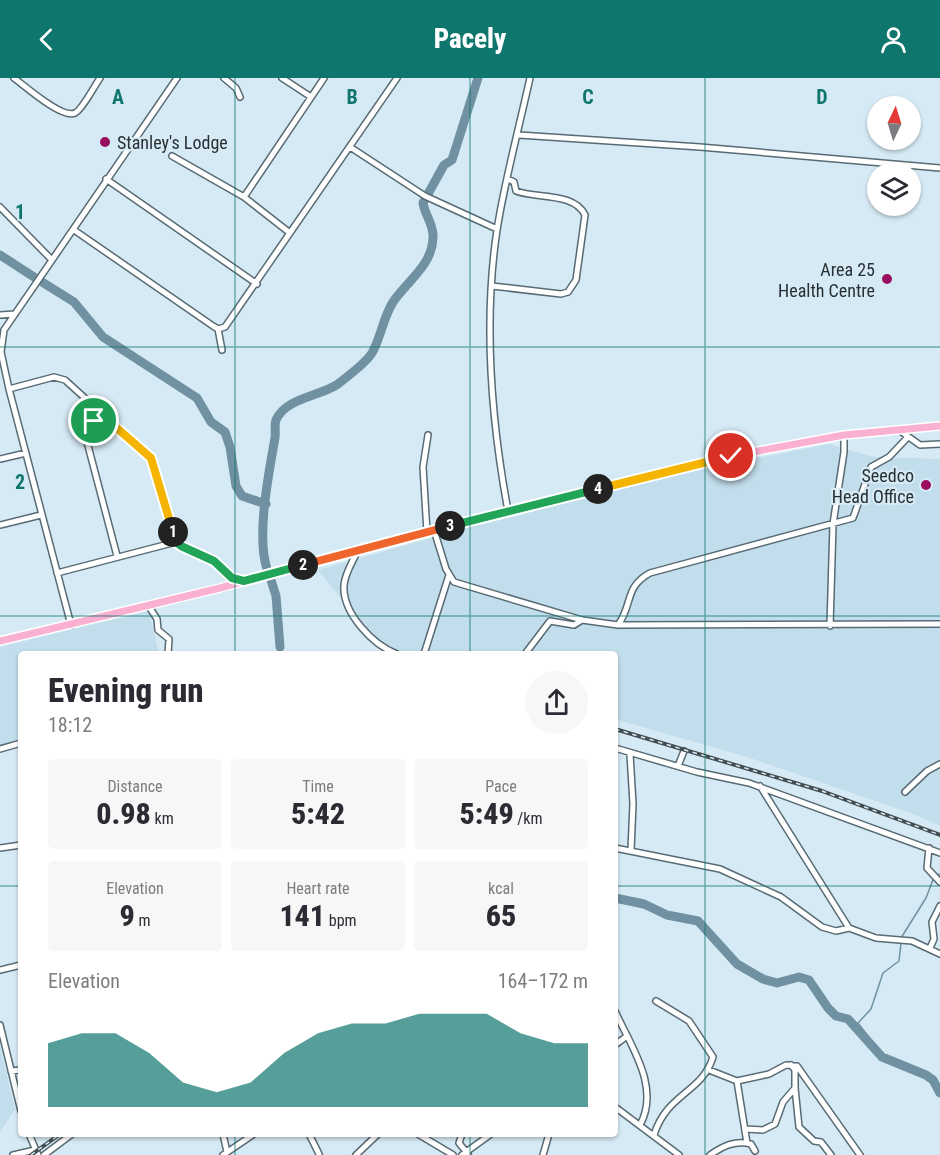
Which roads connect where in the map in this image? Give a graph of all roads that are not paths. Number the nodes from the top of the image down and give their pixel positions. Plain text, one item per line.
1 (14, 78) edge
2 (100, 78) edge
3 (177, 78) edge
4 (224, 78) edge
5 (282, 78) edge
6 (324, 78) edge
7 (397, 78) edge
8 (530, 78) edge
9 (311, 97) junction
10 (240, 98) dead end
11 (519, 135) junction
12 (350, 147) junction
13 (172, 156) dead end
14 (940, 168) edge
15 (508, 179) junction
16 (106, 180) junction
17 (244, 197) junction
18 (0, 207) edge
19 (497, 228) junction
20 (74, 230) junction
21 (290, 233) junction
22 (51, 259) junction
23 (257, 284) junction
24 (492, 286) junction
25 (15, 314) junction
26 (0, 315) edge
27 (218, 329) junction
28 (222, 350) dead end
29 (9, 389) junction
30 (102, 415) junction
31 (940, 426) edge
32 (898, 429) junction
33 (428, 435) dead end
34 (844, 435) junction
35 (908, 437) junction
36 (940, 444) edge
37 (26, 453) junction
38 (0, 459) edge
39 (508, 511) junction
40 (41, 515) junction
41 (833, 524) junction
42 (0, 525) edge
43 (431, 531) junction
44 (176, 542) junction
45 (358, 550) junction
46 (117, 556) junction
47 (57, 573) junction
48 (449, 574) junction
49 (244, 581) junction
50 (148, 604) junction
51 (582, 620) junction
52 (940, 624) edge
53 (71, 625) junction
54 (618, 625) junction
55 (830, 626) junction
56 (0, 641) edge
57 (168, 651) edge
58 (392, 651) edge
59 (425, 651) edge
60 (527, 651) edge
61 (18, 744) edge
62 (0, 749) edge
63 (618, 749) edge
64 (684, 752) dead end
65 (630, 754) junction
66 (940, 764) edge
67 (678, 766) junction
68 (760, 786) junction
69 (904, 792) dead end
70 (18, 845) edge
71 (0, 848) edge
72 (929, 848) junction
73 (618, 849) edge
74 (631, 850) junction
75 (940, 853) edge
76 (940, 882) edge
77 (940, 906) edge
78 (849, 928) junction
79 (930, 948) junction
80 (940, 954) edge
81 (18, 966) edge
82 (0, 970) edge
83 (656, 1001) dead end
84 (618, 1017) edge
85 (0, 1024) edge
86 (627, 1036) junction
87 (618, 1043) edge
88 (790, 1064) junction
89 (18, 1070) edge
90 (709, 1070) junction
91 (11, 1071) junction
92 (737, 1081) junction
93 (795, 1088) junction
94 (18, 1099) edge
95 (618, 1109) edge
96 (640, 1125) junction
97 (746, 1129) junction
98 (654, 1135) junction
99 (30, 1137) edge
100 (68, 1137) edge
101 (223, 1137) edge
102 (250, 1137) edge
103 (308, 1137) edge
104 (375, 1137) edge
105 (423, 1137) edge
106 (460, 1137) edge
107 (487, 1137) edge
108 (548, 1137) edge
109 (747, 1143) junction
110 (754, 1151) dead end
111 (36, 1152) edge
112 (225, 1154) edge
113 (319, 1154) edge
114 (466, 1154) edge
115 (13, 1155) edge
116 (45, 1155) edge
117 (356, 1155) edge
118 (453, 1155) edge
119 (543, 1155) edge
120 (679, 1155) edge
121 (710, 1155) edge
122 (831, 1155) edge
123 (860, 1155) edge

1 - 2 street
3 - 16 street
4 - 10 street
5 - 9 street
6 - 9 street
7 - 12 street
8 - 11 street
9 - 17 street
11 - 14 street
11 - 15 street
12 - 19 street
12 - 21 street
13 - 17 street
15 - 19 street
15 - 24 street
16 - 20 street
16 - 23 street
17 - 21 street
18 - 22 street
19 - 24 street
20 - 22 street
20 - 27 street
21 - 23 street
22 - 25 street
23 - 27 street
24 - 39 street
25 - 26 street
25 - 29 street
27 - 28 street
29 - 30 street
29 - 37 street
30 - 44 street
30 - 46 street
31 - 32 main road
32 - 34 main road
32 - 35 street
33 - 43 street
34 - 39 main road
34 - 41 street
35 - 36 street
35 - 41 street
37 - 38 street
37 - 40 street
39 - 43 main road
40 - 42 street
40 - 47 street
41 - 54 street
41 - 55 street
43 - 45 main road
43 - 48 street
44 - 46 street
44 - 49 street
45 - 49 main road
45 - 58 street
46 - 47 street
47 - 53 street
48 - 51 street
48 - 59 street
49 - 50 main road
50 - 53 main road
50 - 57 street
51 - 54 street
51 - 60 street
52 - 55 street
53 - 56 main road
54 - 55 street
61 - 62 street
63 - 65 street
64 - 67 street
65 - 67 street
65 - 74 street
66 - 69 street
67 - 68 street
68 - 72 street
68 - 78 street
70 - 71 street
72 - 75 street
72 - 76 street
73 - 74 street
74 - 78 street
77 - 79 street
78 - 79 street
79 - 80 street
81 - 82 street
83 - 90 street
84 - 86 street
85 - 91 street
86 - 87 street
86 - 96 street
88 - 92 street
88 - 93 street
88 - 123 street
89 - 91 street
90 - 92 street
90 - 98 street
91 - 94 street
92 - 97 street
93 - 97 street
93 - 122 street
95 - 96 street
96 - 98 street
97 - 109 street
98 - 120 street
99 - 111 street
100 - 116 street
101 - 112 street
102 - 112 street
103 - 113 street
104 - 117 street
105 - 118 street
106 - 114 street
107 - 114 street
108 - 119 street
109 - 110 street
109 - 121 street
111 - 115 street

